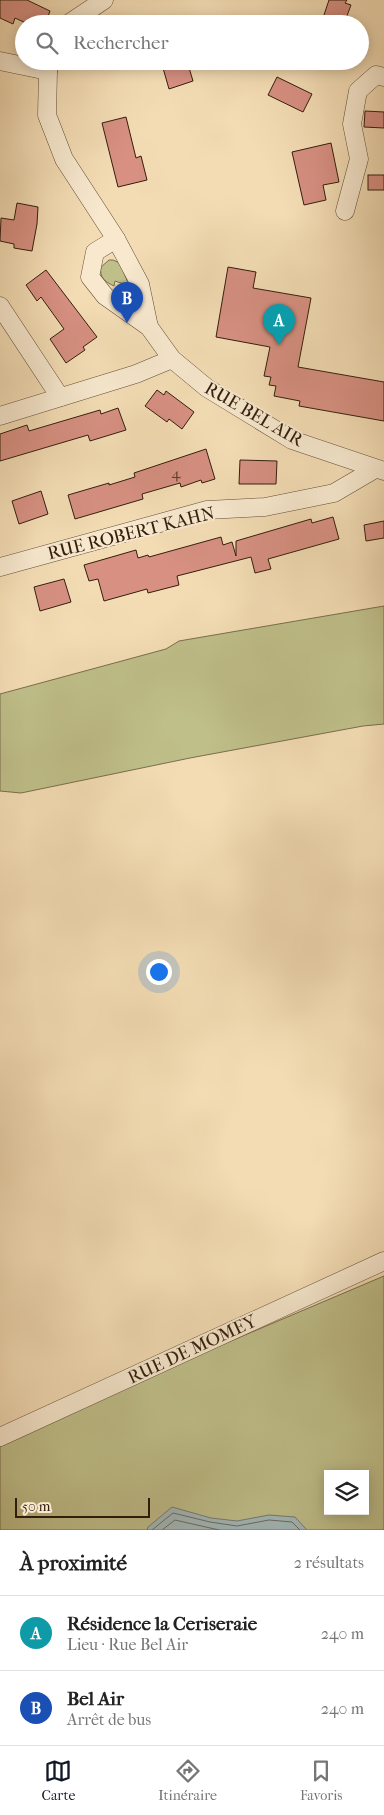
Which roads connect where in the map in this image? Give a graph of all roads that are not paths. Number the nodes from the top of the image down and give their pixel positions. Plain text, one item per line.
1 (104, 0) edge
2 (82, 15) edge
3 (0, 61) edge
4 (15, 63) edge
5 (49, 70) edge
6 (384, 77) edge
7 (345, 210) dead end
8 (116, 239) junction
9 (0, 306) edge
10 (149, 327) junction
11 (178, 364) junction
12 (60, 397) junction
13 (0, 416) edge
14 (380, 470) edge
15 (0, 567) edge
16 (384, 1261) edge
17 (0, 1437) edge

1 - 2 street
3 - 4 street
5 - 8 street
6 - 7 street
8 - 10 street
8 - 10 street
9 - 12 street
10 - 11 street, RUE BEL AIR
11 - 12 street
11 - 14 street, RUE BEL AIR
12 - 13 street
14 - 15 street, RUE ROBERT KAHN
16 - 17 street, RUE DE MOMEY

